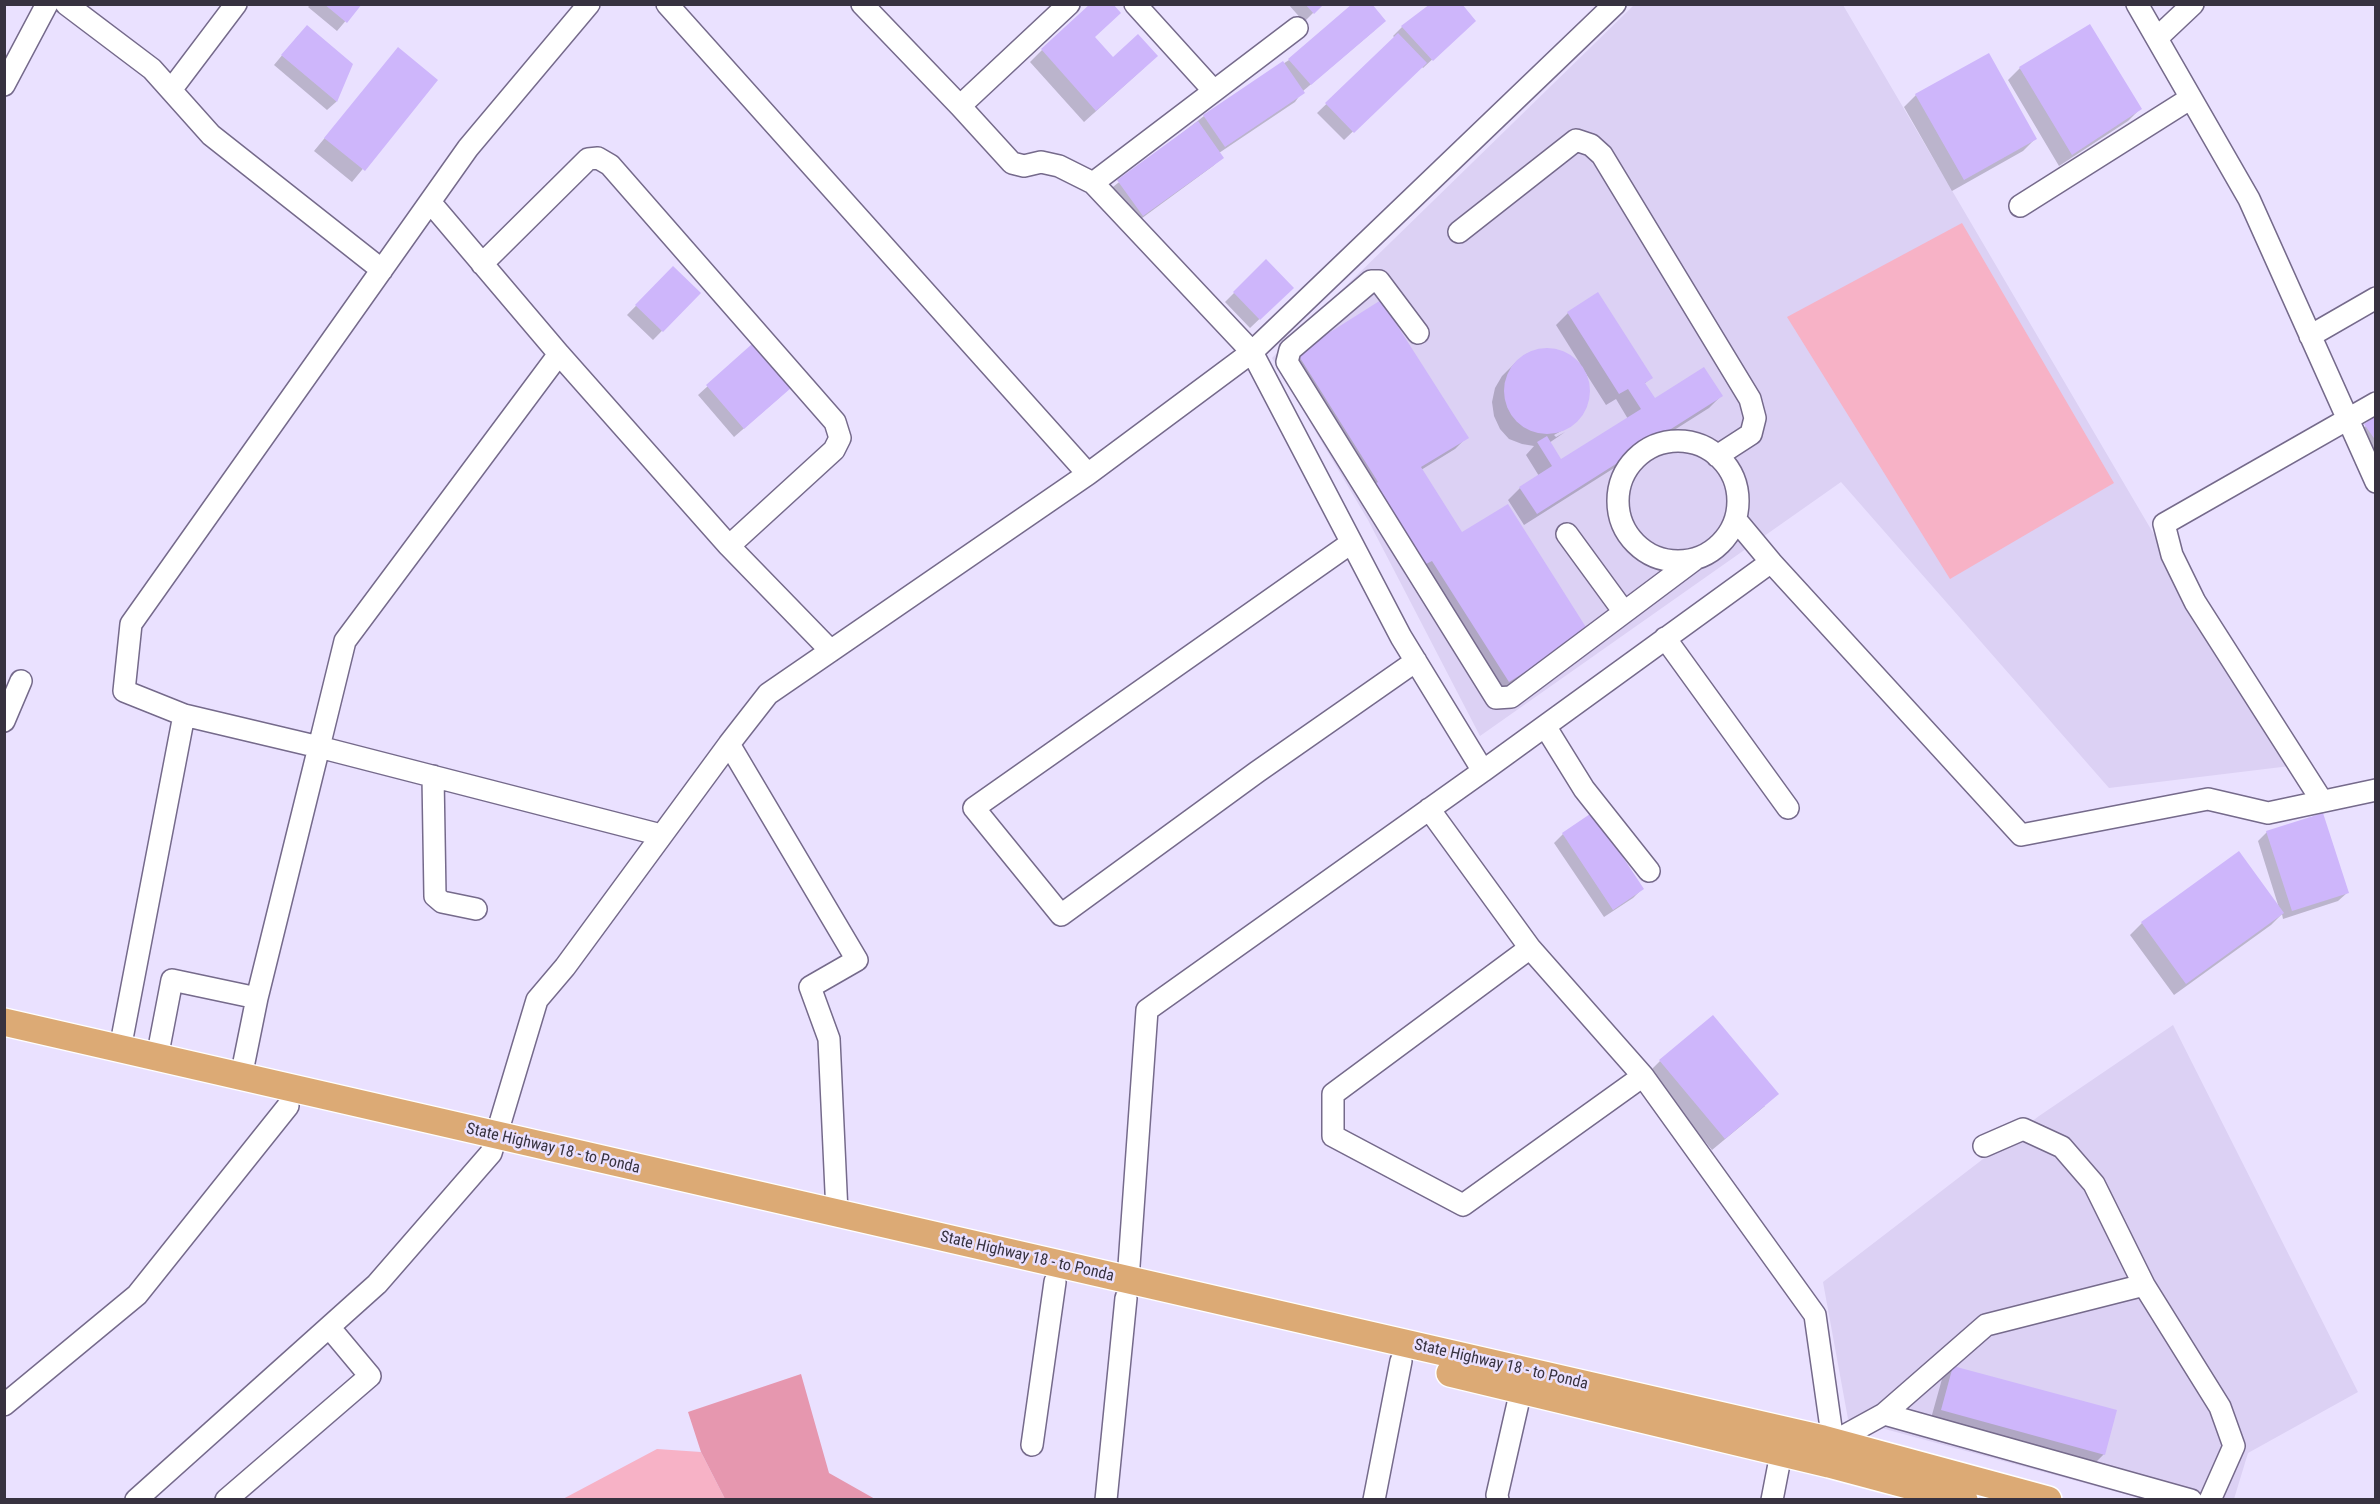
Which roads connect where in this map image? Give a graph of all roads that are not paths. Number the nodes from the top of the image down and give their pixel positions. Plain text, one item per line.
1 (47, 4) edge
2 (66, 4) edge
3 (236, 4) edge
4 (589, 4) edge
5 (667, 4) edge
6 (862, 4) edge
7 (1069, 4) edge
8 (1135, 4) edge
9 (1615, 4) edge
10 (2137, 4) edge
11 (2193, 4) edge
12 (1297, 28) dead end
13 (2157, 38) junction
14 (4, 85) edge
15 (171, 90) junction
16 (1213, 90) junction
17 (2191, 98) junction
18 (960, 106) junction
19 (1093, 183) junction
20 (430, 202) junction
21 (2020, 206) dead end
22 (1459, 231) dead end
23 (482, 264) junction
24 (382, 270) junction
25 (2376, 298) edge
26 (1418, 333) dead end
27 (2310, 336) junction
28 (1252, 352) junction
29 (559, 354) junction
30 (2376, 403) edge
31 (2348, 420) junction
32 (1717, 456) junction
33 (1088, 474) junction
34 (2376, 482) edge
35 (1736, 520) junction
36 (1567, 534) dead end
37 (1351, 543) junction
38 (729, 546) junction
39 (1694, 560) junction
40 (1771, 562) junction
41 (1624, 612) junction
42 (1665, 638) junction
43 (831, 651) junction
44 (1416, 661) junction
45 (21, 681) dead end
46 (184, 715) junction
47 (4, 721) edge
48 (1545, 726) junction
49 (729, 744) junction
50 (319, 747) junction
51 (1483, 771) junction
52 (434, 776) junction
53 (2376, 790) edge
54 (2322, 801) junction
55 (1788, 808) dead end
56 (1429, 809) junction
57 (661, 835) junction
58 (1649, 871) dead end
59 (476, 909) dead end
60 (1530, 948) junction
61 (257, 998) junction
62 (4, 1022) edge
63 (4, 1038) edge
64 (120, 1049) junction
65 (157, 1058) junction
66 (1642, 1076) junction
67 (241, 1077) junction
68 (288, 1106) junction
69 (493, 1144) junction
70 (1984, 1146) dead end
71 (837, 1214) junction
72 (1055, 1281) junction
73 (2144, 1285) junction
74 (1127, 1289) junction
75 (328, 1328) junction
76 (1401, 1361) junction
77 (1521, 1390) junction
78 (4, 1405) edge
79 (1884, 1414) junction
80 (1783, 1442) junction
81 (1032, 1445) dead end
82 (1831, 1453) junction
83 (136, 1500) edge
84 (226, 1500) edge
85 (1106, 1500) edge
86 (1374, 1500) edge
87 (1498, 1500) edge
88 (1772, 1500) edge
89 (1964, 1500) edge
90 (2048, 1500) edge
91 (2191, 1500) edge
92 (2210, 1500) edge

1 - 14 street
2 - 15 street
3 - 15 street
4 - 20 street
5 - 33 street
6 - 18 street
7 - 18 street
8 - 16 street
9 - 28 street
10 - 13 street
11 - 13 street
12 - 16 street
13 - 17 street
15 - 24 street
16 - 19 street
17 - 21 street
17 - 27 street
18 - 19 street
19 - 28 street
20 - 23 street
20 - 24 street
22 - 32 street
23 - 29 street
23 - 38 street
24 - 46 street
25 - 27 street
26 - 41 street
27 - 31 street
28 - 33 street
28 - 37 street
29 - 38 street
29 - 50 street
30 - 31 street
31 - 34 street
31 - 54 street
32 - 35 street
32 - 39 street
33 - 43 street
35 - 39 street
35 - 40 street
36 - 41 street
37 - 44 street
37 - 44 street
38 - 43 street
39 - 41 street
40 - 42 street
40 - 54 street
42 - 48 street
42 - 55 street
43 - 49 street
44 - 51 street
45 - 47 street
46 - 50 street
46 - 64 street
48 - 51 street
48 - 58 street
49 - 57 street
49 - 71 street
50 - 52 street
50 - 61 street
51 - 56 street
52 - 57 street
52 - 59 street
53 - 54 street
56 - 60 street
56 - 74 street
57 - 69 street
60 - 66 street
60 - 66 street
61 - 65 street
61 - 67 street
62 - 64 main road, State Highway 18 - to Ponda
63 - 68 main road, State Highway 18 - to Ponda
64 - 65 main road, State Highway 18 - to Ponda
65 - 67 main road, State Highway 18 - to Ponda
66 - 82 street
67 - 69 main road, State Highway 18 - to Ponda
68 - 69 main road, State Highway 18 - to Ponda
68 - 78 street
69 - 71 main road, State Highway 18 - to Ponda
69 - 72 main road, State Highway 18 - to Ponda
69 - 75 street
70 - 73 street
71 - 74 main road, State Highway 18 - to Ponda
72 - 74 main road, State Highway 18 - to Ponda
72 - 81 street
73 - 79 street
73 - 92 street
74 - 76 main road, State Highway 18 - to Ponda
74 - 80 main road, State Highway 18 - to Ponda
74 - 85 street
75 - 83 street
75 - 84 street
76 - 77 main road, State Highway 18 - to Ponda
76 - 86 street
77 - 80 main road, State Highway 18 - to Ponda
77 - 87 street
79 - 82 street
79 - 91 street
80 - 82 main road, State Highway 18 - to Ponda
80 - 88 street
82 - 89 main road, State Highway 18 - to Ponda
82 - 90 main road, State Highway 18 - to Ponda

